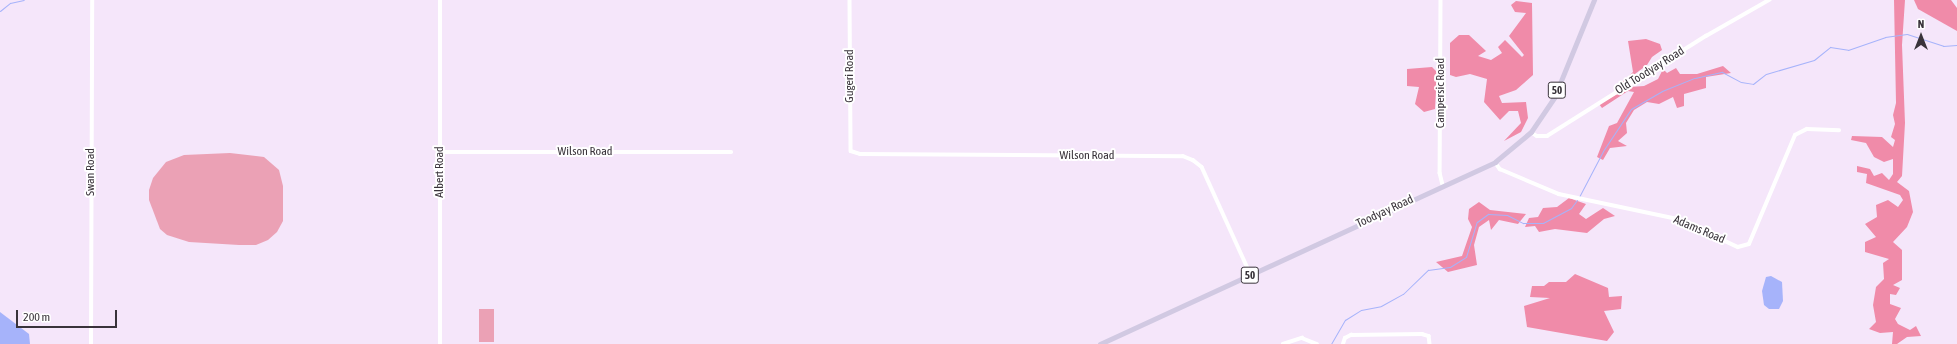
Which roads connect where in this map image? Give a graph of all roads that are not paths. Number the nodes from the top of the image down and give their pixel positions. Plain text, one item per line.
1 (92, 0) edge
2 (440, 0) edge
3 (850, 0) edge
4 (1441, 0) edge
5 (1594, 0) edge
6 (1769, 0) edge
7 (1839, 130) dead end
8 (1531, 132) junction
9 (851, 151) joint
10 (440, 152) junction
11 (731, 152) dead end
12 (1495, 162) junction
13 (1443, 185) junction
14 (1251, 275) junction
15 (1118, 336) junction
16 (91, 344) edge
17 (440, 344) edge
18 (1100, 344) edge
19 (1105, 344) edge
20 (1283, 344) edge
21 (1317, 344) edge
22 (1343, 344) edge
23 (1430, 344) edge

1 - 16 street, Swan Road
2 - 10 street, Albert Road
3 - 9 street, Gugeri Road
4 - 13 street, Campersic Road
5 - 8 main road, Toodyay Road / 50
6 - 8 street, Old Toodyay Road
7 - 12 street, Adams Road
8 - 12 main road, Toodyay Road / 50
9 - 14 street, Wilson Road
10 - 11 street, Wilson Road
10 - 17 street, Albert Road
12 - 13 main road, Toodyay Road / 50
13 - 14 main road, Toodyay Road / 50
14 - 15 main road, Toodyay Road / 50
15 - 18 main road, Toodyay Road / 50
15 - 19 main road
20 - 21 street
22 - 23 street

